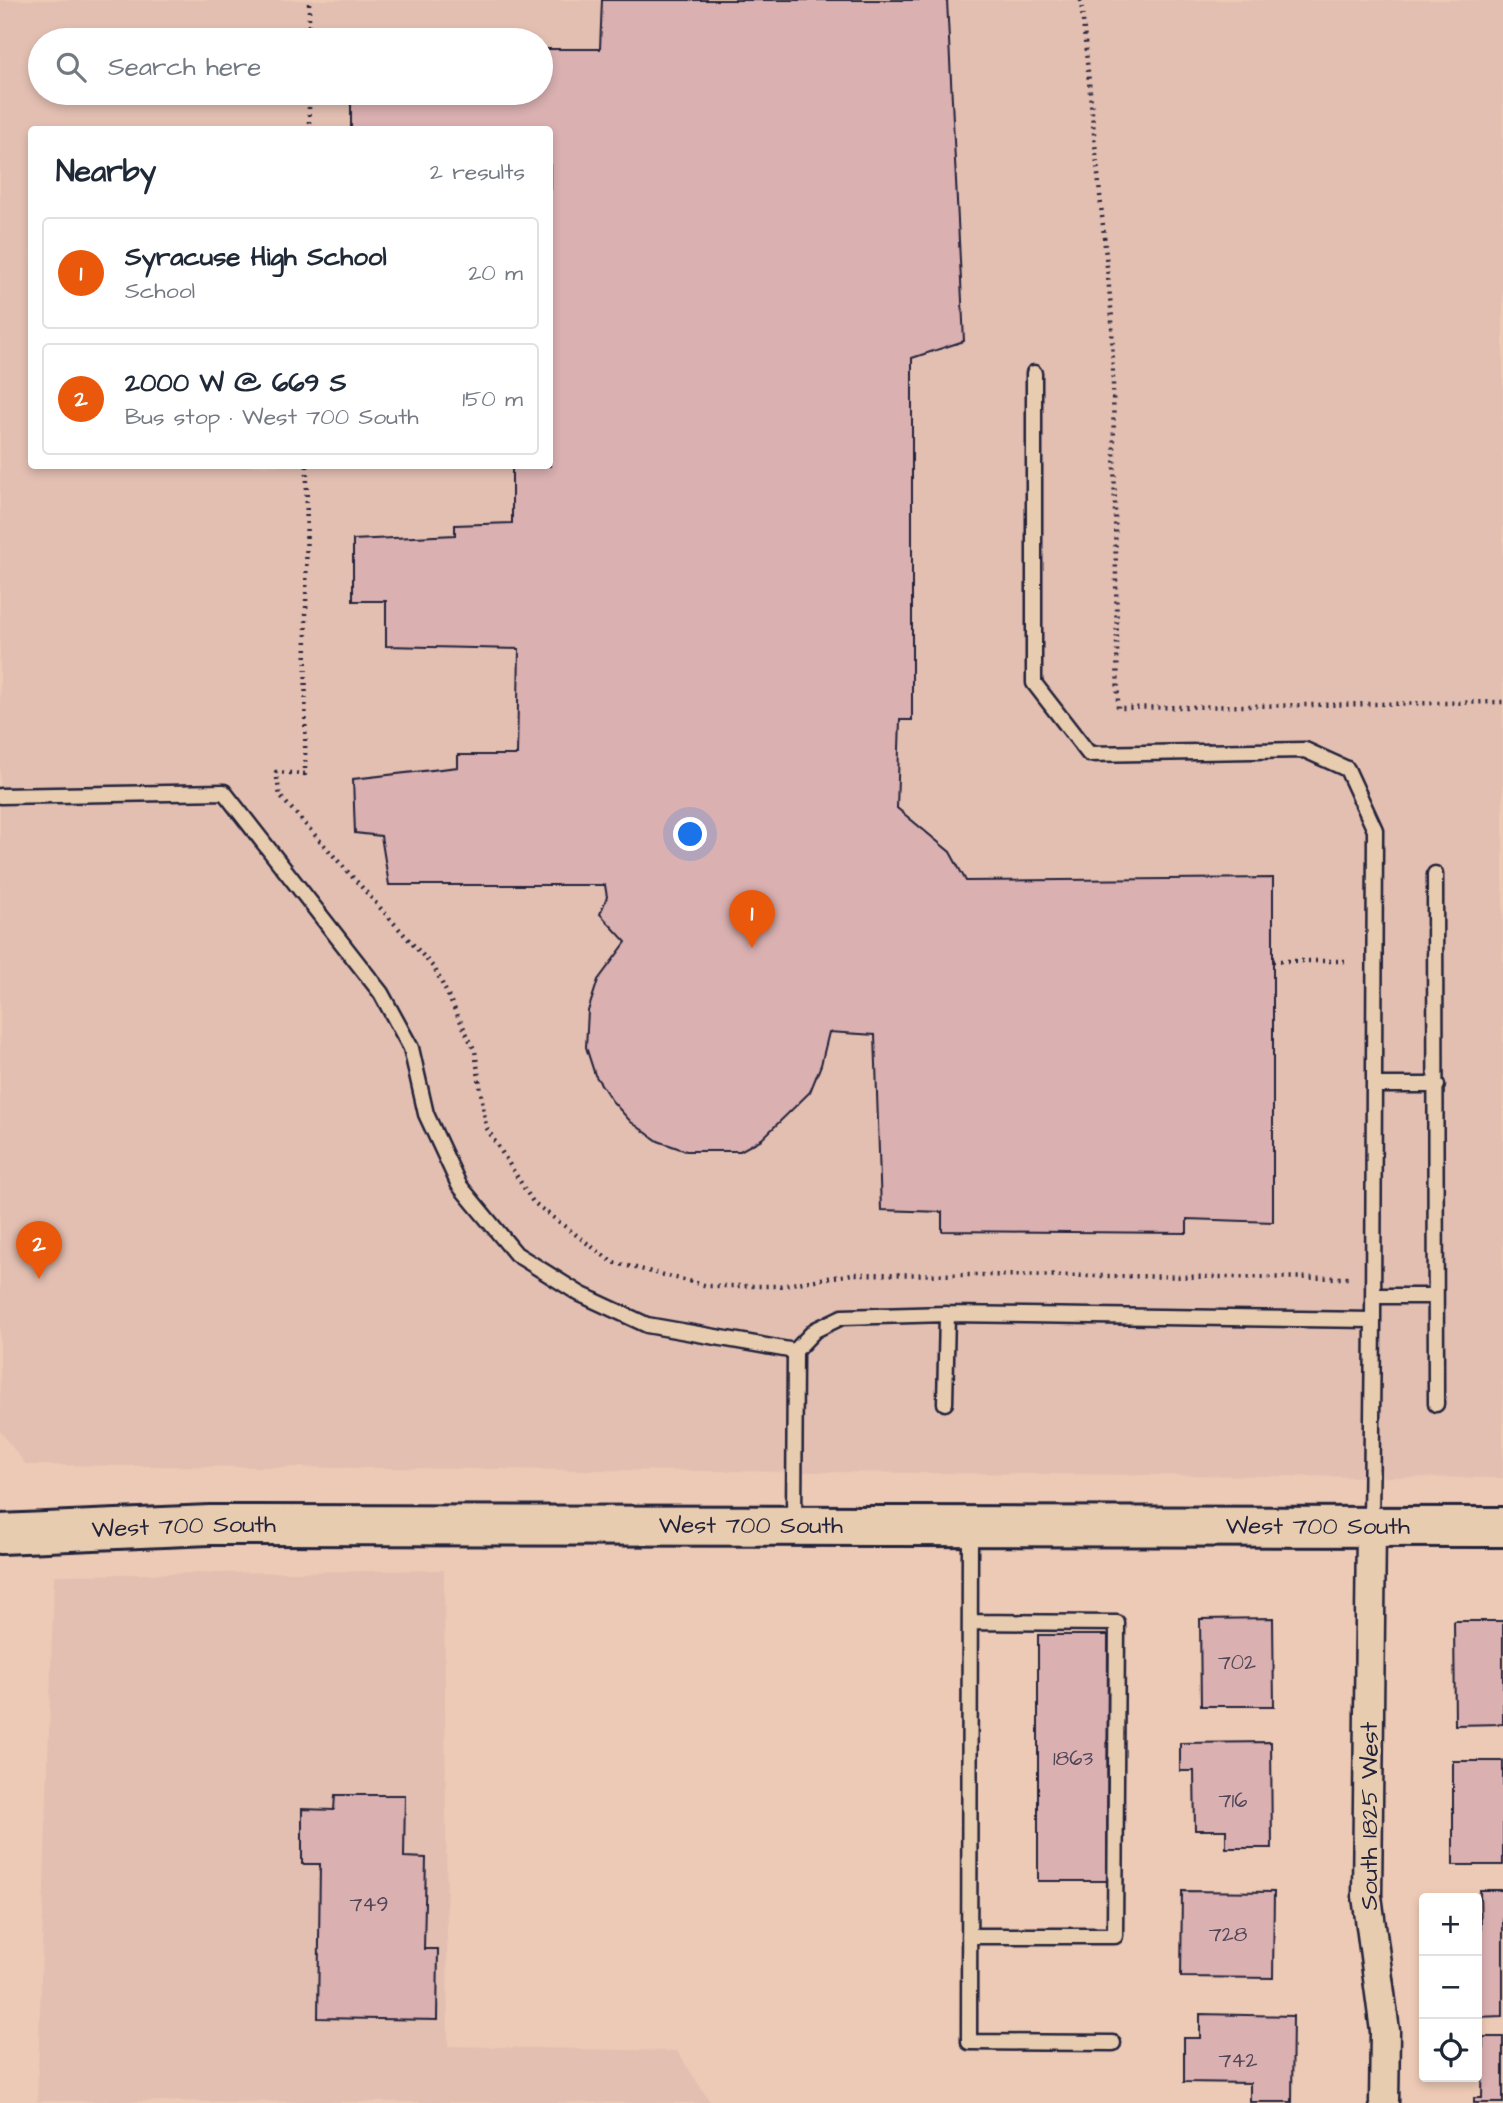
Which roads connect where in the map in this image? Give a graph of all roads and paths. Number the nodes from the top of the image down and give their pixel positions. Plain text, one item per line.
1 (309, 0) edge
2 (1082, 0) edge
3 (309, 28) edge
4 (309, 105) edge
5 (309, 126) edge
6 (1034, 373) dead end
7 (307, 469) edge
8 (1503, 702) edge
9 (0, 796) edge
10 (1435, 874) dead end
11 (1363, 960) dead end
12 (1273, 961) dead end
13 (1374, 1085) junction
14 (1437, 1085) junction
15 (1359, 1279) dead end
16 (1373, 1296) junction
17 (1435, 1296) junction
18 (947, 1314) junction
19 (1373, 1320) junction
20 (795, 1351) junction
21 (945, 1403) dead end
22 (1436, 1404) dead end
23 (794, 1526) junction
24 (970, 1526) junction
25 (1503, 1527) edge
26 (1371, 1528) junction
27 (0, 1534) edge
28 (970, 1622) junction
29 (969, 1936) junction
30 (1113, 2043) dead end
31 (1384, 2103) edge

1 - 3 path
2 - 8 path
4 - 5 path
6 - 13 lane
7 - 15 path
9 - 20 lane
10 - 14 lane
11 - 12 path
13 - 14 lane
13 - 16 lane
14 - 17 lane
16 - 17 lane
16 - 19 lane
17 - 22 lane
18 - 19 lane
18 - 20 lane
18 - 21 lane
19 - 26 lane
20 - 23 lane
23 - 24 street, West 700 South
23 - 27 street, West 700 South
24 - 26 street, West 700 South
24 - 28 lane
25 - 26 street, West 700 South
26 - 31 street, South 1825 West
28 - 29 lane
28 - 29 lane
29 - 30 lane

